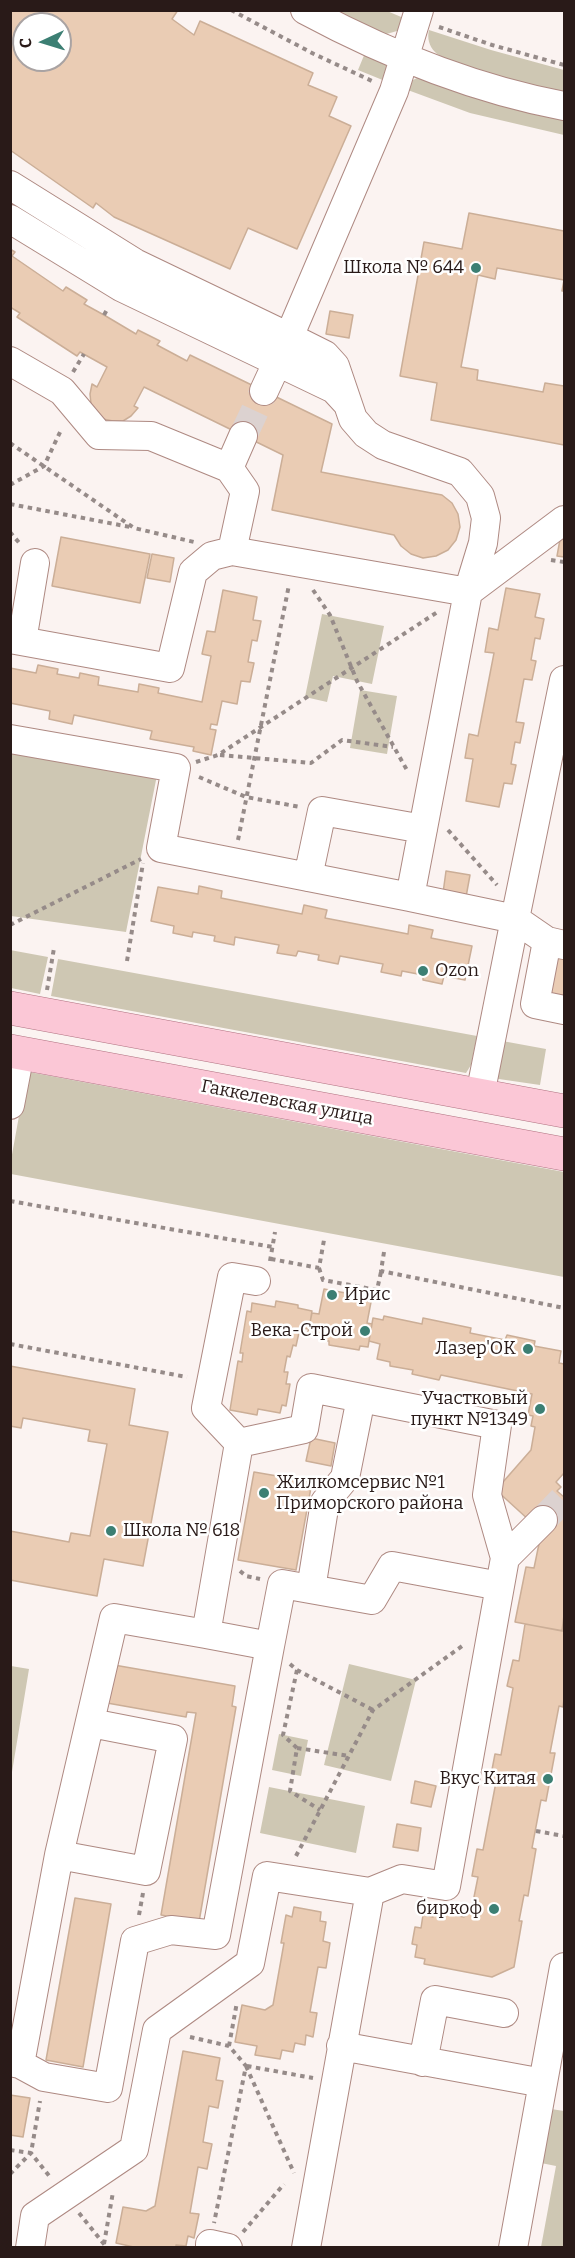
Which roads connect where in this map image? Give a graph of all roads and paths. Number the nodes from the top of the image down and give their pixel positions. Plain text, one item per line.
1 (231, 10) edge
2 (304, 10) edge
3 (417, 15) edge
4 (404, 56) junction
5 (564, 65) edge
6 (373, 82) dead end
7 (564, 106) edge
8 (10, 185) edge
9 (10, 219) edge
10 (75, 227) junction
11 (60, 251) junction
12 (128, 275) junction
13 (283, 350) junction
14 (10, 361) edge
15 (264, 391) tunnel mouth
16 (73, 404) junction
17 (243, 436) tunnel mouth
18 (10, 443) edge
19 (44, 466) junction
20 (229, 468) junction
21 (10, 485) edge
22 (10, 504) edge
23 (564, 520) edge
24 (134, 528) junction
25 (232, 551) junction
26 (294, 561) junction
27 (35, 563) dead end
28 (468, 592) junction
29 (16, 640) edge
30 (352, 668) junction
31 (564, 680) edge
32 (260, 728) junction
33 (10, 739) edge
34 (394, 747) junction
35 (218, 755) junction
36 (254, 758) junction
37 (176, 768) junction
38 (246, 797) junction
39 (322, 811) junction
40 (425, 818) junction
41 (233, 862) junction
42 (308, 877) junction
43 (410, 897) junction
44 (516, 913) junction
45 (10, 925) edge
46 (556, 943) edge
47 (54, 948) dead end
48 (127, 961) dead end
49 (10, 1008) edge
50 (497, 1008) junction
51 (564, 1010) edge
52 (42, 1014) junction
53 (564, 1021) edge
54 (15, 1052) edge
55 (480, 1095) junction
56 (10, 1105) edge
57 (564, 1111) edge
58 (564, 1154) edge
59 (10, 1201) edge
60 (324, 1240) dead end
61 (273, 1247) dead end
62 (384, 1252) dead end
63 (319, 1268) junction
64 (263, 1270) joint
65 (381, 1272) junction
66 (564, 1308) edge
67 (10, 1344) edge
68 (212, 1382) junction
69 (361, 1398) junction
70 (240, 1443) junction
71 (543, 1520) tunnel mouth
72 (220, 1554) junction
73 (503, 1572) junction
74 (282, 1584) junction
75 (311, 1589) junction
76 (494, 1623) junction
77 (206, 1634) junction
78 (270, 1646) junction
79 (297, 1670) junction
80 (373, 1710) junction
81 (91, 1723) junction
82 (297, 1748) junction
83 (349, 1756) junction
84 (321, 1810) junction
85 (536, 1831) dead end
86 (564, 1836) edge
87 (59, 1855) junction
88 (229, 1869) junction
89 (146, 1871) junction
90 (275, 1877) junction
91 (370, 1892) junction
92 (135, 1941) junction
93 (564, 1967) edge
94 (243, 1969) junction
95 (504, 2013) dead end
96 (156, 2030) junction
97 (229, 2046) junction
98 (341, 2046) junction
99 (423, 2062) junction
100 (246, 2066) junction
101 (25, 2068) edge
102 (334, 2082) junction
103 (543, 2083) junction
104 (10, 2150) edge
105 (119, 2159) junction
106 (296, 2178) dead end
107 (284, 2184) dead end
108 (104, 2244) dead end
109 (222, 2244) edge
110 (30, 2247) edge
111 (306, 2247) edge
112 (513, 2247) edge

1 - 6 path
2 - 4 street
3 - 4 street
3 - 5 path
4 - 7 street
4 - 13 street
8 - 10 street
9 - 11 street
10 - 11 street
10 - 12 street
11 - 12 street
12 - 13 street
13 - 15 street
13 - 28 street
14 - 16 street
16 - 19 path
16 - 20 street
17 - 20 street
18 - 19 path
19 - 21 path
19 - 24 path
20 - 25 street
22 - 24 path
23 - 28 street
24 - 25 path
25 - 26 street
25 - 29 street
26 - 28 street
26 - 30 path
26 - 32 path
27 - 29 street
28 - 30 path
28 - 40 street
30 - 32 path
30 - 34 path
31 - 44 street
32 - 35 path
32 - 36 path
33 - 37 street
34 - 36 path
34 - 40 path
35 - 36 path
35 - 37 path
36 - 38 path
37 - 38 path
37 - 41 street
38 - 39 path
38 - 41 path
39 - 40 street
39 - 42 street
40 - 43 street
40 - 44 path
41 - 42 street
42 - 43 street
43 - 44 street
44 - 46 street
44 - 50 street
45 - 48 path
46 - 51 street
47 - 52 path
49 - 52 main road
50 - 53 street
50 - 55 street
52 - 55 main road
54 - 56 street
54 - 58 main road, Гаккелевская улица
55 - 57 main road
59 - 61 path
60 - 63 path
62 - 65 path
63 - 64 path
63 - 65 path
64 - 68 street
65 - 66 path
67 - 68 path
68 - 70 street
69 - 70 street
69 - 73 street
69 - 75 street
70 - 72 street
71 - 73 street
72 - 74 path
72 - 77 street
73 - 75 street
73 - 76 street
74 - 75 street
74 - 78 street
76 - 80 path
76 - 91 street
77 - 78 street
77 - 81 street
78 - 79 path
78 - 88 street
79 - 80 path
79 - 82 path
80 - 83 path
81 - 87 street
81 - 89 street
82 - 83 path
82 - 84 path
83 - 84 path
84 - 90 path
85 - 86 path
87 - 89 street
87 - 101 street
88 - 90 street
88 - 92 street
89 - 92 path
90 - 91 street
90 - 94 street
91 - 98 street
92 - 101 street
93 - 103 street
94 - 96 street
94 - 97 path
95 - 99 street
96 - 97 path
96 - 105 street
97 - 100 path
98 - 99 street
98 - 102 street
99 - 103 street
100 - 102 path
100 - 106 path
100 - 109 path
101 - 104 path
102 - 111 street
103 - 112 street
105 - 108 path
105 - 110 street
107 - 109 path

